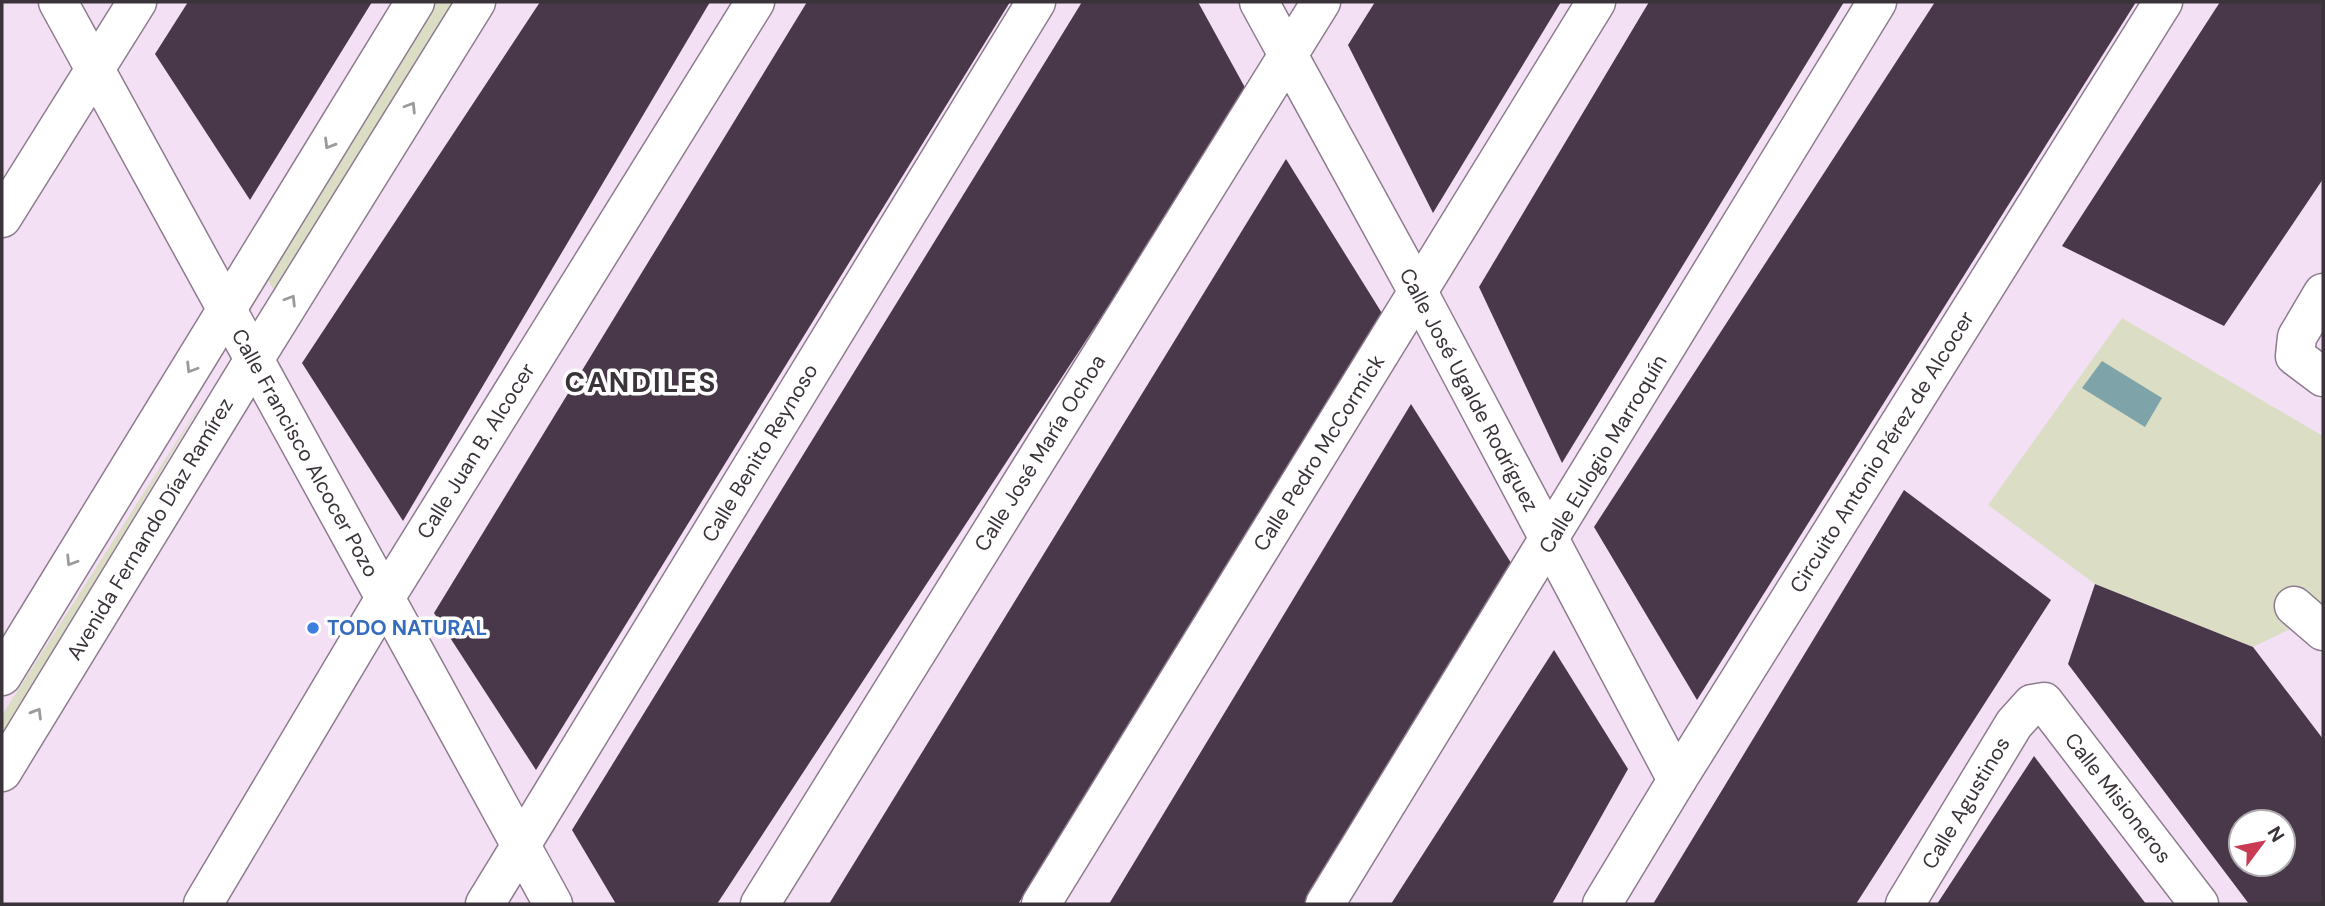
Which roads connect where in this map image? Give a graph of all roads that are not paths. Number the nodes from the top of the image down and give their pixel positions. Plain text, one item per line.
1 (58, 2) edge
2 (137, 2) edge
3 (415, 2) edge
4 (476, 2) edge
5 (755, 2) edge
6 (1036, 2) edge
7 (1259, 2) edge
8 (1321, 2) edge
9 (1596, 2) edge
10 (1877, 2) edge
11 (2163, 2) edge
12 (1287, 55) junction
13 (95, 68) junction
14 (2, 218) edge
15 (1418, 292) junction
16 (2323, 293) edge
17 (227, 310) junction
18 (254, 358) junction
19 (2309, 367) edge
20 (1549, 541) junction
21 (384, 598) junction
22 (2294, 606) dead end
23 (2323, 631) edge
24 (2, 676) edge
25 (2032, 704) joint
26 (2, 772) edge
27 (1677, 779) junction
28 (521, 845) junction
29 (203, 904) edge
30 (485, 904) edge
31 (553, 904) edge
32 (760, 904) edge
33 (1041, 904) edge
34 (1325, 904) edge
35 (1602, 904) edge
36 (1905, 904) edge
37 (2199, 904) edge

1 - 13 street, Calle Francisco Alcocer Pozo
2 - 13 street
3 -> 17 street
18 -> 4 street, Avenida Fernando Díaz Ramírez
5 - 21 street, Calle Juan B. Alcocer
6 - 28 street, Calle Benito Reynoso
7 - 12 street, Calle José Ugalde Rodríguez
8 - 12 street, Calle José María Ochoa
9 - 15 street, Calle Pedro McCormick
10 - 20 street, Calle Eulogio Marroquín
11 - 27 street, Circuito Antonio Pérez de Alcocer
12 - 15 street, Calle José Ugalde Rodríguez
12 - 32 street, Calle José María Ochoa
13 - 14 street
13 - 17 street, Calle Francisco Alcocer Pozo
15 - 20 street, Calle José Ugalde Rodríguez
15 - 33 street, Calle Pedro McCormick
16 - 19 street
17 - 18 street, Calle Francisco Alcocer Pozo
17 -> 24 street
18 - 21 street, Calle Francisco Alcocer Pozo
26 -> 18 street, Avenida Fernando Díaz Ramírez
20 - 27 street, Calle José Ugalde Rodríguez
20 - 34 street, Calle Eulogio Marroquín
21 - 28 street, Calle Francisco Alcocer Pozo
21 - 29 street, Calle Juan B. Alcocer
22 - 23 street
25 - 36 street, Calle Agustinos
25 - 37 street, Calle Misioneros
27 - 35 street, Circuito Antonio Pérez de Alcocer
28 - 30 street, Calle Benito Reynoso
28 - 31 street, Calle Francisco Alcocer Pozo

